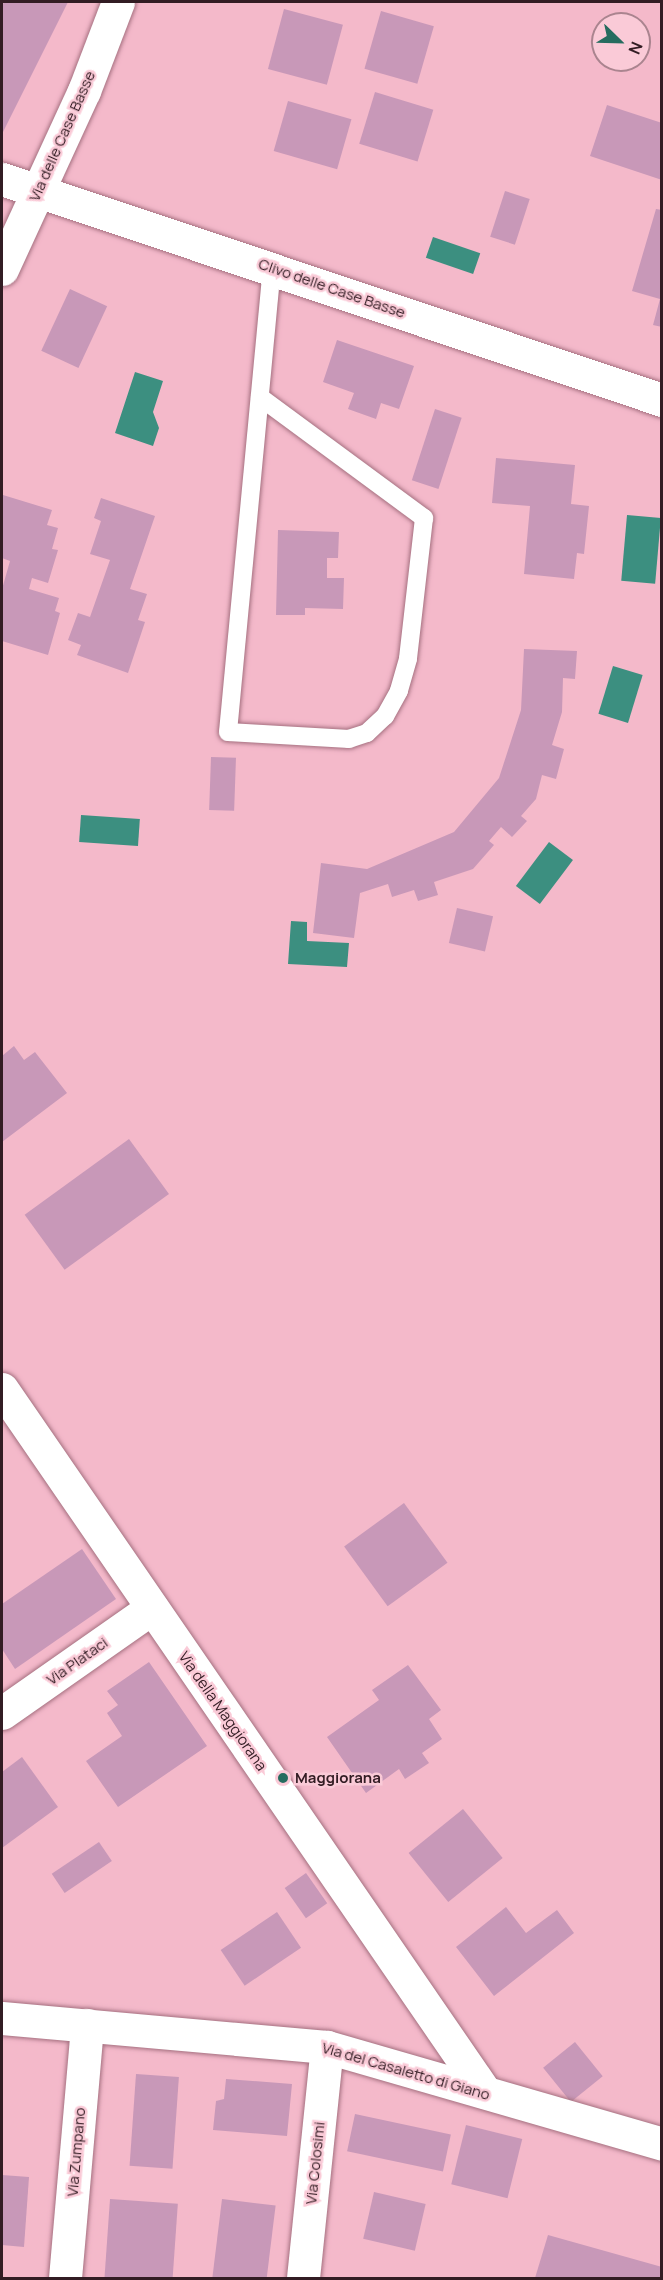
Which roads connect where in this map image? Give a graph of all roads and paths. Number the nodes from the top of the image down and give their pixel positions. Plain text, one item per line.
1 (118, 2) edge
2 (2, 179) edge
3 (37, 191) junction
4 (272, 267) junction
5 (2, 269) edge
6 (260, 397) junction
7 (662, 400) edge
8 (2, 1389) edge
9 (152, 1608) junction
10 (2, 1713) edge
11 (2, 2018) edge
12 (87, 2025) junction
13 (327, 2047) junction
14 (485, 2092) junction
15 (662, 2144) edge
16 (65, 2278) edge
17 (303, 2278) edge

1 - 3 street, Via delle Case Basse
2 - 3 street, Clivo delle Case Basse
3 - 4 street, Clivo delle Case Basse
3 - 5 street, Via delle Case Basse
4 - 6 lane
4 - 7 street, Clivo delle Case Basse
6 - 6 lane
8 - 9 street, Via della Maggiorana
9 - 10 street, Via Plataci
9 - 14 street, Via della Maggiorana
11 - 12 street, Via del Casaletto di Giano
12 - 13 street, Via del Casaletto di Giano
12 - 16 street, Via Zumpano
13 - 14 street, Via del Casaletto di Giano
13 - 17 street, Via Colosimi
14 - 15 street, Via del Casaletto di Giano

